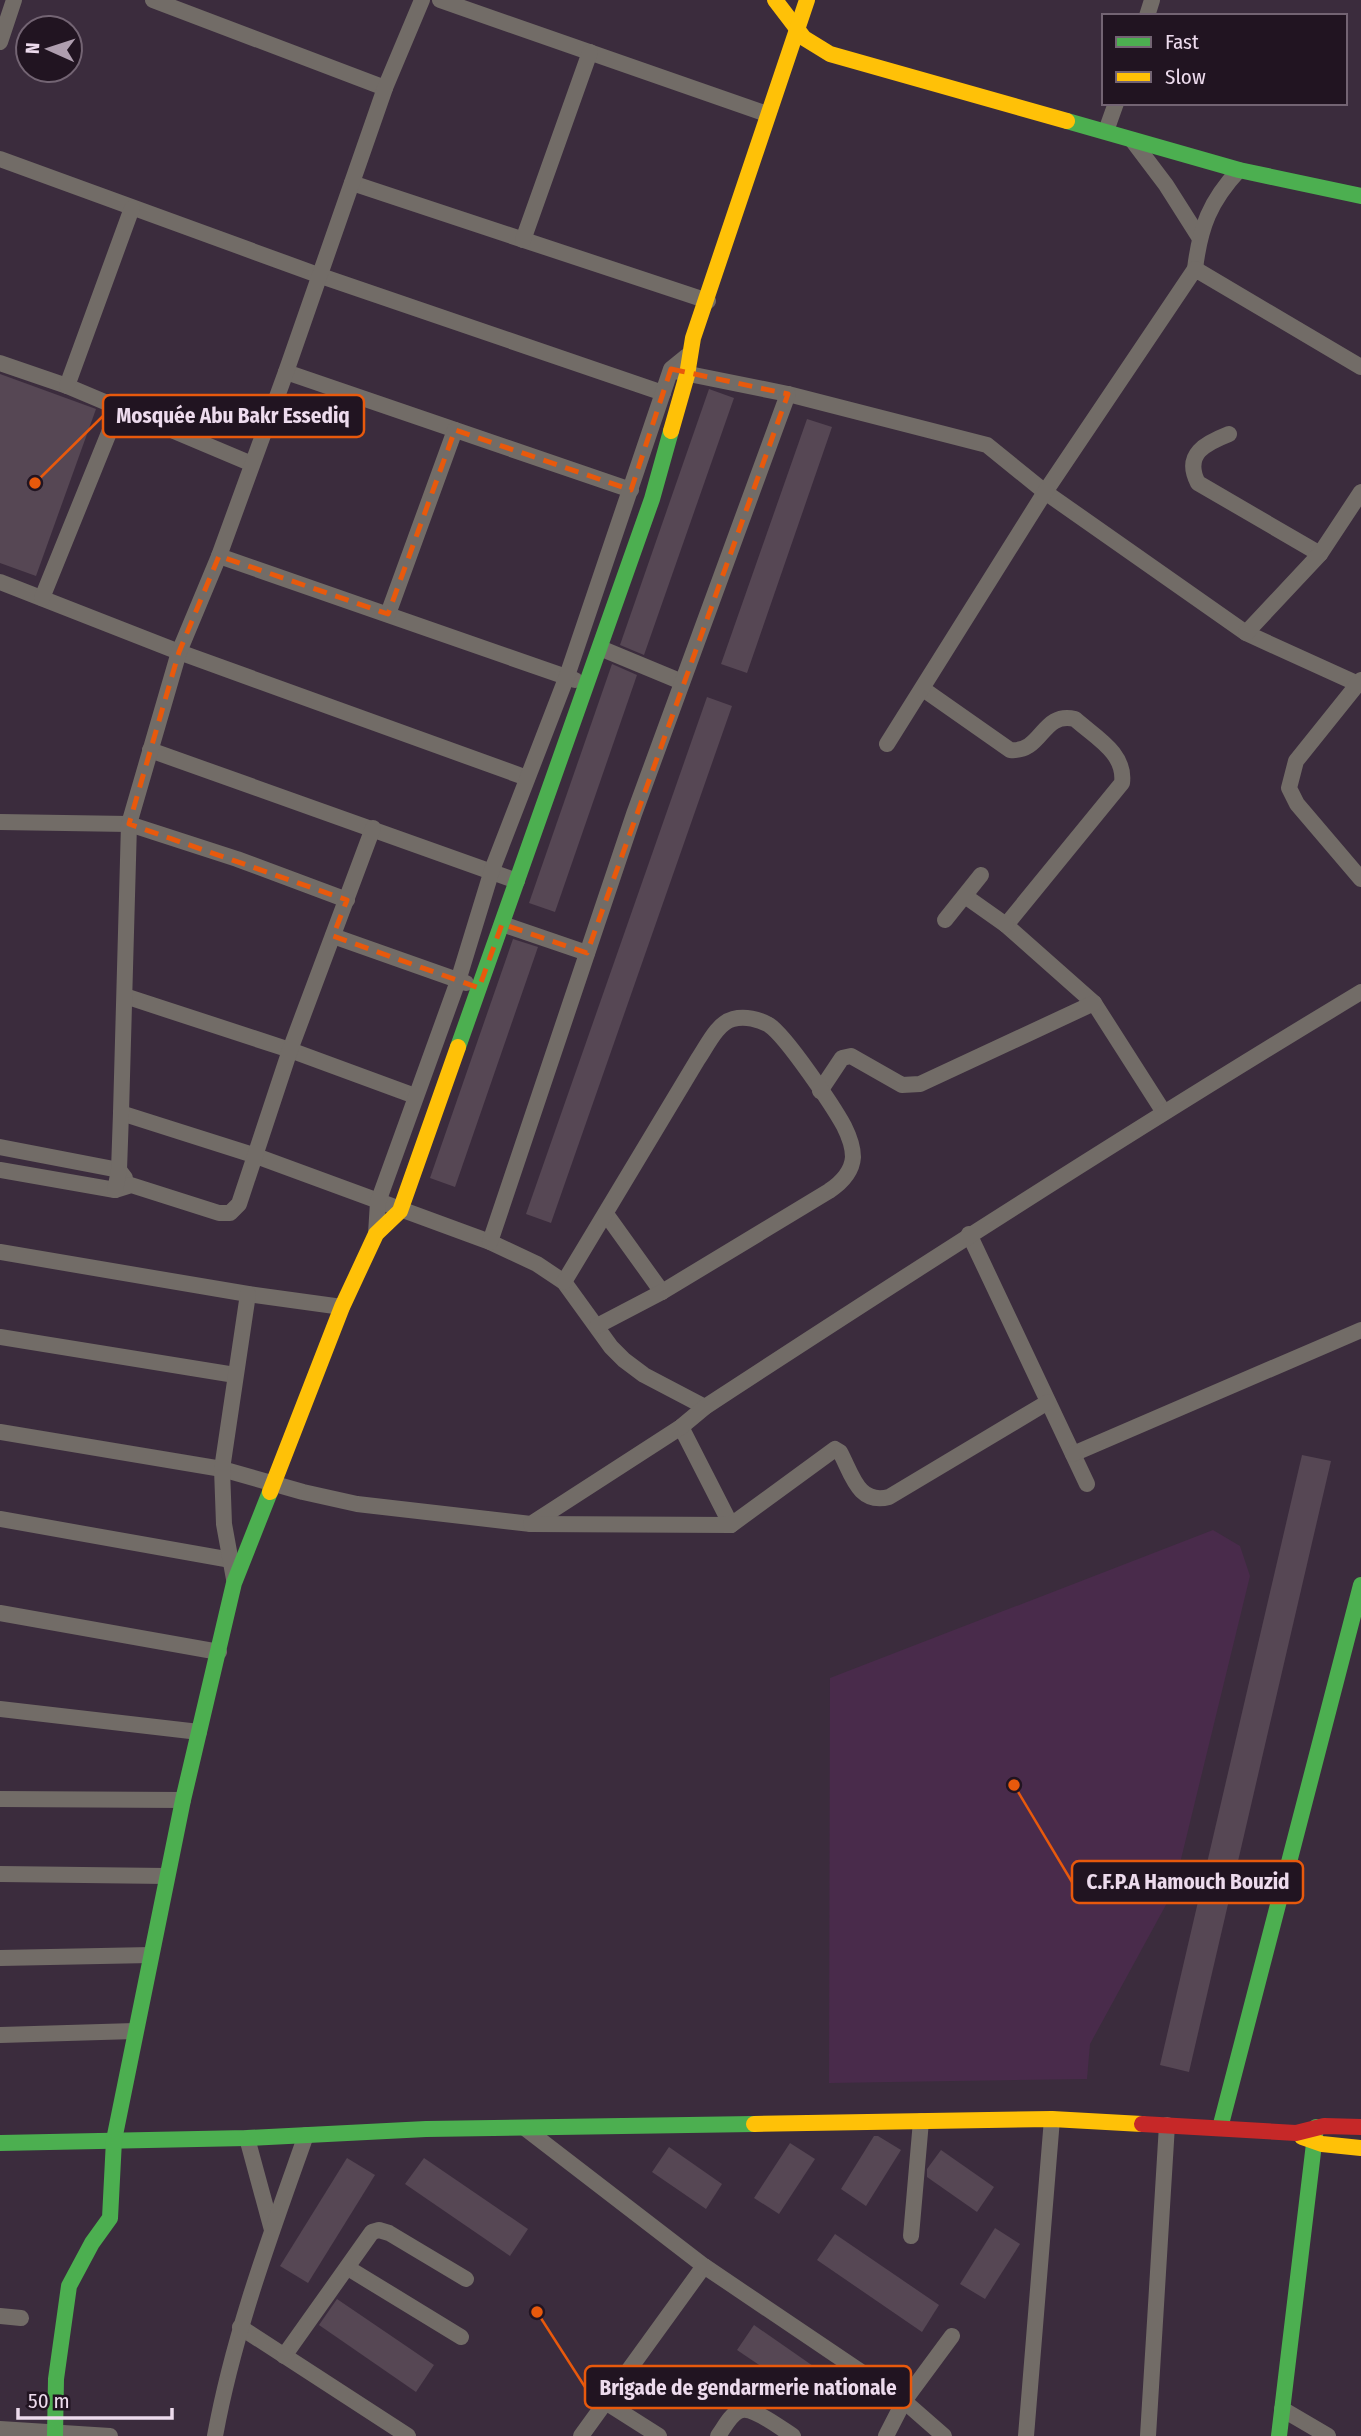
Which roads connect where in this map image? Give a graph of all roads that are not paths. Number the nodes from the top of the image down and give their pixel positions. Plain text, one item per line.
1 (14, 0) edge
2 (153, 0) edge
3 (422, 0) edge
4 (440, 0) edge
5 (775, 0) edge
6 (807, 0) edge
7 (796, 30) junction
8 (0, 42) edge
9 (590, 52) junction
10 (385, 88) junction
11 (1114, 105) edge
12 (767, 114) junction
13 (1106, 131) junction
14 (1132, 140) junction
15 (0, 159) edge
16 (1239, 170) junction
17 (352, 183) junction
18 (1361, 197) edge
19 (132, 208) junction
20 (1199, 237) junction
21 (523, 240) junction
22 (1195, 269) junction
23 (318, 275) junction
24 (708, 301) junction
25 (0, 363) edge
26 (1361, 367) edge
27 (286, 372) junction
28 (679, 372) junction
29 (67, 387) junction
30 (663, 393) junction
31 (788, 394) junction
32 (119, 408) junction
33 (455, 430) junction
34 (1229, 434) dead end
35 (252, 464) junction
36 (631, 490) junction
37 (1045, 492) junction
38 (1361, 492) edge
39 (1320, 554) junction
40 (219, 556) junction
41 (0, 582) edge
42 (42, 598) junction
43 (388, 614) junction
44 (1246, 633) junction
45 (600, 648) junction
46 (179, 652) junction
47 (567, 676) junction
48 (682, 682) junction
49 (1360, 682) edge
50 (587, 685) junction
51 (923, 689) junction
52 (887, 744) dead end
53 (150, 750) junction
54 (527, 778) junction
55 (0, 822) edge
56 (129, 824) junction
57 (373, 828) junction
58 (492, 870) junction
59 (981, 875) dead end
60 (1361, 879) edge
61 (517, 881) junction
62 (965, 896) junction
63 (346, 900) junction
64 (945, 920) dead end
65 (502, 925) junction
66 (1006, 925) junction
67 (333, 936) junction
68 (587, 953) junction
69 (458, 981) junction
70 (479, 988) junction
71 (1361, 992) edge
72 (125, 996) junction
73 (1094, 1003) junction
74 (290, 1051) junction
75 (820, 1091) junction
76 (415, 1096) junction
77 (1163, 1111) junction
78 (121, 1113) junction
79 (0, 1147) edge
80 (256, 1156) junction
81 (0, 1170) edge
82 (119, 1170) junction
83 (123, 1188) junction
84 (378, 1202) junction
85 (400, 1211) junction
86 (606, 1214) junction
87 (376, 1234) junction
88 (969, 1234) junction
89 (490, 1242) junction
90 (0, 1252) edge
91 (564, 1282) junction
92 (662, 1292) junction
93 (248, 1294) junction
94 (342, 1307) junction
95 (597, 1326) junction
96 (1361, 1329) edge
97 (0, 1337) edge
98 (235, 1375) junction
99 (1048, 1402) junction
100 (705, 1406) junction
101 (681, 1427) junction
102 (0, 1432) edge
103 (1073, 1454) junction
104 (222, 1469) junction
105 (272, 1483) junction
106 (1087, 1484) dead end
107 (0, 1519) edge
108 (531, 1524) junction
109 (730, 1525) junction
110 (230, 1560) junction
111 (234, 1583) junction
112 (1361, 1585) edge
113 (0, 1613) edge
114 (219, 1652) junction
115 (0, 1709) edge
116 (199, 1732) junction
117 (0, 1799) edge
118 (183, 1800) junction
119 (0, 1874) edge
120 (167, 1876) junction
121 (151, 1955) junction
122 (0, 1958) edge
123 (135, 2031) junction
124 (0, 2035) edge
125 (1052, 2119) junction
126 (921, 2121) junction
127 (1167, 2124) junction
128 (1361, 2127) edge
129 (1220, 2128) junction
130 (526, 2129) junction
131 (306, 2135) junction
132 (1315, 2135) junction
133 (247, 2138) junction
134 (114, 2140) junction
135 (0, 2143) edge
136 (1361, 2148) edge
137 (272, 2230) junction
138 (911, 2236) dead end
139 (704, 2266) junction
140 (348, 2268) junction
141 (466, 2279) dead end
142 (0, 2316) edge
143 (21, 2318) dead end
144 (240, 2327) junction
145 (952, 2336) dead end
146 (461, 2337) dead end
147 (284, 2356) junction
148 (904, 2401) junction
149 (607, 2403) junction
150 (1282, 2409) junction
151 (0, 2429) edge
152 (55, 2435) edge
153 (110, 2436) edge
154 (215, 2436) edge
155 (408, 2436) edge
156 (581, 2436) edge
157 (659, 2436) edge
158 (718, 2436) edge
159 (793, 2436) edge
160 (886, 2436) edge
161 (944, 2436) edge
162 (1026, 2436) edge
163 (1148, 2436) edge
164 (1279, 2436) edge
165 (1328, 2436) edge

1 - 8 street
2 - 10 street
3 - 10 street
4 - 9 street
5 - 7 street
6 - 7 street
7 - 12 street
7 - 13 street
9 - 12 street
9 - 21 street
10 - 17 street
11 - 13 street
12 - 24 street
13 - 14 street
14 - 16 street
14 - 20 street
15 - 19 street
16 - 18 street
16 - 20 street
17 - 21 street
17 - 23 street
19 - 23 street
19 - 29 street
20 - 22 street
21 - 24 street
22 - 26 street
22 - 37 street
23 - 27 street
23 - 30 street
24 - 28 street
25 - 29 street
27 - 33 street
27 - 35 street
28 - 30 street
28 - 31 street
28 - 45 street
29 - 32 street
30 - 36 street
31 - 37 street
31 - 48 street
32 - 35 street
32 - 42 street
33 - 36 street
33 - 43 street
34 - 39 street
35 - 40 street
36 - 47 street
37 - 44 street
37 - 51 street
38 - 39 street
39 - 44 street
40 - 43 street
40 - 46 street
41 - 42 street
42 - 46 street
43 - 47 street
44 - 49 street
45 - 48 street
45 - 50 street
46 - 53 street
46 - 54 street
47 - 50 street
47 - 54 street
48 - 68 street
49 - 60 street
50 - 61 street
51 - 52 street
51 - 66 street
53 - 56 street
53 - 57 street
54 - 58 street
55 - 56 street
56 - 63 street
56 - 72 street
57 - 58 street
57 - 63 street
58 - 61 street
58 - 69 street
59 - 62 street
61 - 65 street
62 - 64 street
62 - 66 street
63 - 67 street
65 - 68 street
65 - 70 street
66 - 73 street
67 - 69 street
67 - 74 street
68 - 89 street
69 - 70 street
69 - 76 street
70 - 85 street
71 - 77 street
72 - 74 street
72 - 78 street
73 - 75 street
73 - 77 street
74 - 76 street
74 - 80 street
75 - 86 street
75 - 92 street
76 - 84 street
77 - 88 street
78 - 80 street
78 - 82 street
79 - 82 street
80 - 83 street
80 - 84 street
81 - 83 street
82 - 83 street
84 - 85 street
84 - 87 street
85 - 87 street
85 - 89 street
86 - 91 street
86 - 92 street
87 - 94 street
88 - 99 street
88 - 100 street
89 - 91 street
90 - 93 street
91 - 95 street
92 - 95 street
93 - 94 street
93 - 98 street
94 - 105 street
95 - 100 street
96 - 103 street
97 - 98 street
98 - 104 street
99 - 103 street
99 - 109 street
100 - 101 street
101 - 108 street
101 - 109 street
102 - 104 street
103 - 106 street
104 - 105 street
104 - 110 street
105 - 108 street
105 - 111 street
107 - 110 street
108 - 109 street
110 - 111 street
111 - 114 street
112 - 129 street
113 - 114 street
114 - 116 street
115 - 116 street
116 - 118 street
117 - 118 street
118 - 120 street
119 - 120 street
120 - 121 street
121 - 122 street
121 - 123 street
123 - 124 street
123 - 134 street
125 - 126 street
125 - 127 street
125 - 162 street
126 - 130 street
126 - 138 street
127 - 129 street
127 - 163 street
128 - 132 street
129 - 132 street
130 - 131 street
130 - 139 street
131 - 133 street
131 - 137 street
132 - 136 street
132 - 150 street
133 - 134 street
133 - 137 street
134 - 135 street
134 - 152 street
137 - 144 street
139 - 148 street
139 - 149 street
140 - 141 street
140 - 146 street
140 - 147 street
142 - 143 street
144 - 147 street
144 - 154 street
145 - 148 street
147 - 155 street
148 - 160 street
148 - 161 street
149 - 156 street
149 - 157 street
150 - 164 street
150 - 165 street
151 - 152 street
152 - 153 street
158 - 159 street

